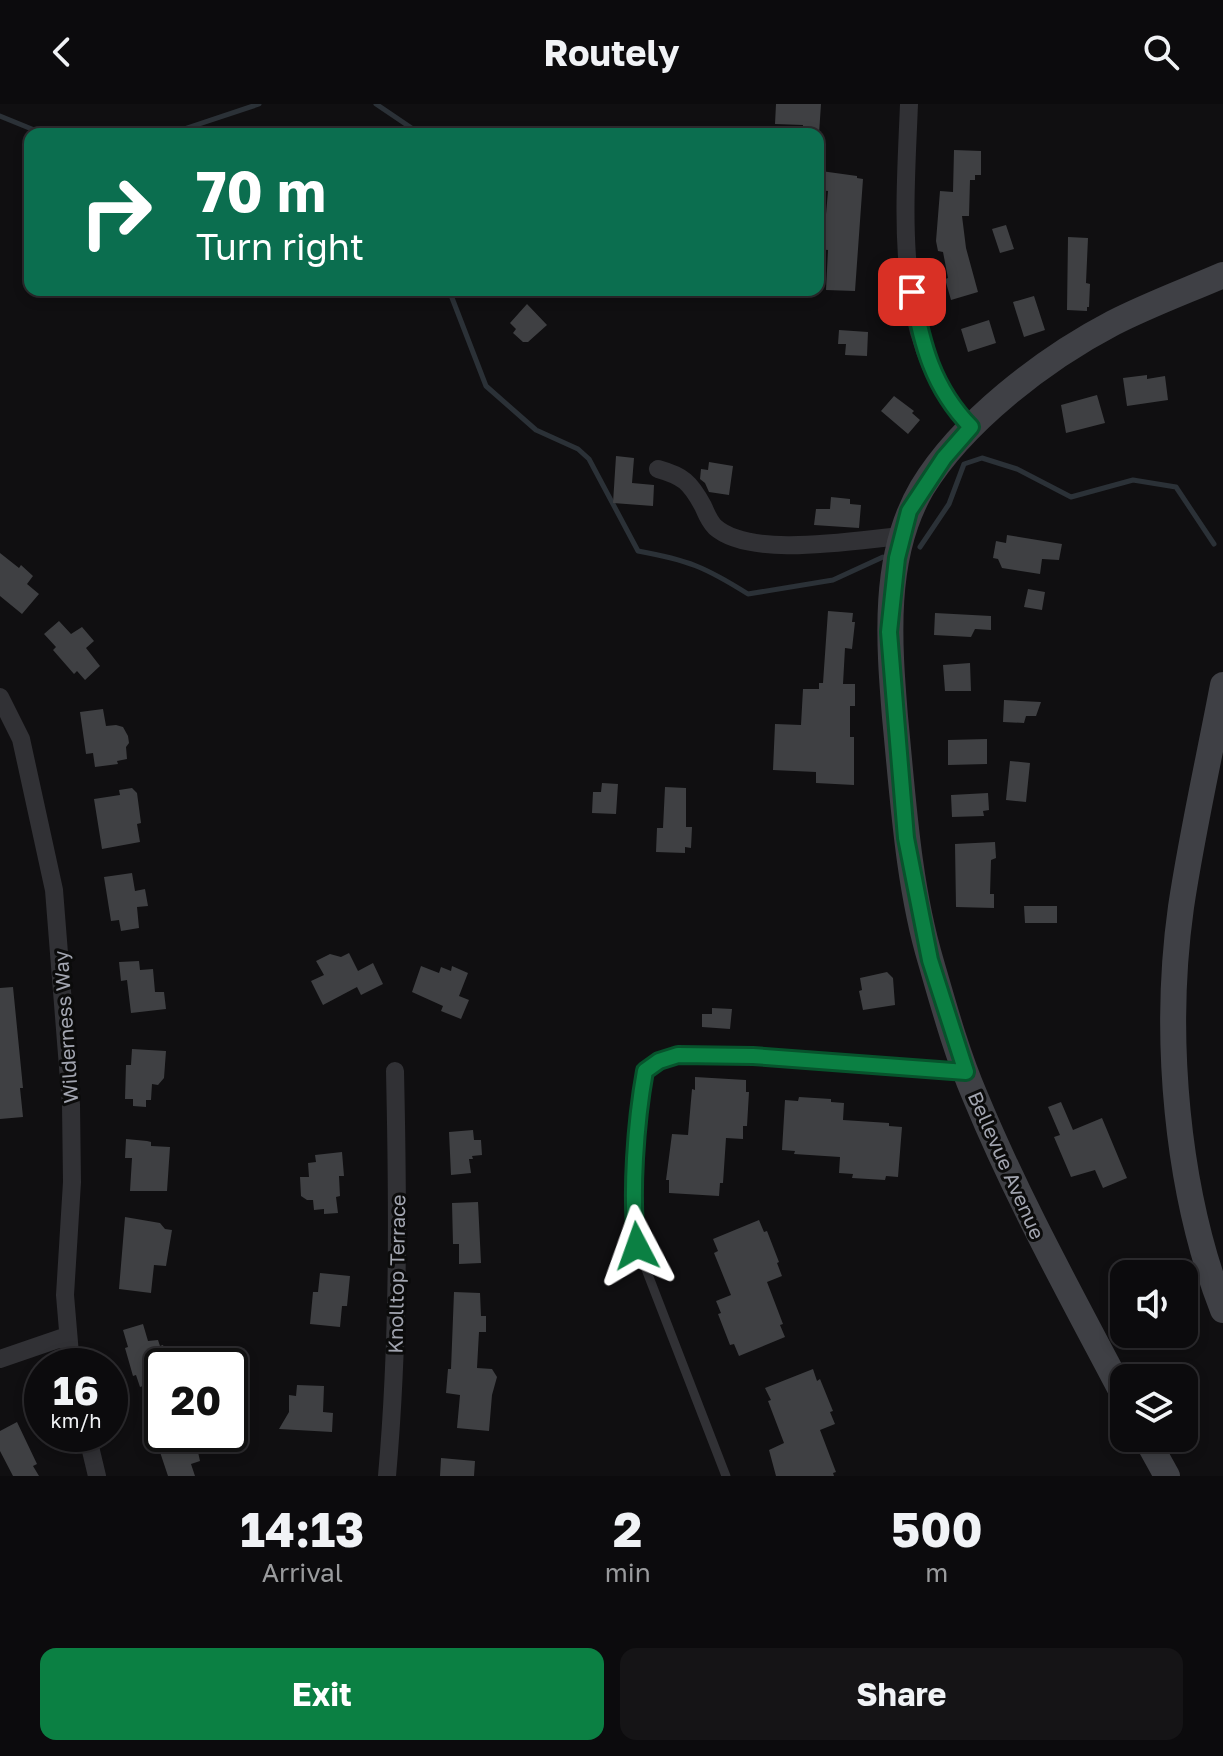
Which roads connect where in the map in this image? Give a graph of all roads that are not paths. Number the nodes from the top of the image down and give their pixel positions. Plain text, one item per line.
1 (909, 104) edge
2 (1223, 275) edge
3 (971, 427) junction
4 (658, 469) dead end
5 (902, 536) junction
6 (1223, 685) edge
7 (0, 697) edge
8 (395, 1071) dead end
9 (966, 1072) junction
10 (1223, 1310) edge
11 (67, 1336) junction
12 (69, 1348) edge
13 (0, 1359) edge
14 (1110, 1370) edge
15 (91, 1452) edge
16 (1154, 1452) edge
17 (97, 1476) edge
18 (387, 1476) edge
19 (726, 1476) edge
20 (1167, 1476) edge

1 - 3 street
2 - 3 street, Bellevue Avenue
3 - 5 street, Bellevue Avenue
4 - 5 street
5 - 9 street, Bellevue Avenue
6 - 10 street
7 - 11 street, Wilderness Way
8 - 18 street, Knolltop Terrace
9 - 14 street, Bellevue Avenue
9 - 19 lane
11 - 12 street, Wilderness Way
11 - 13 street
15 - 17 street
16 - 20 street

